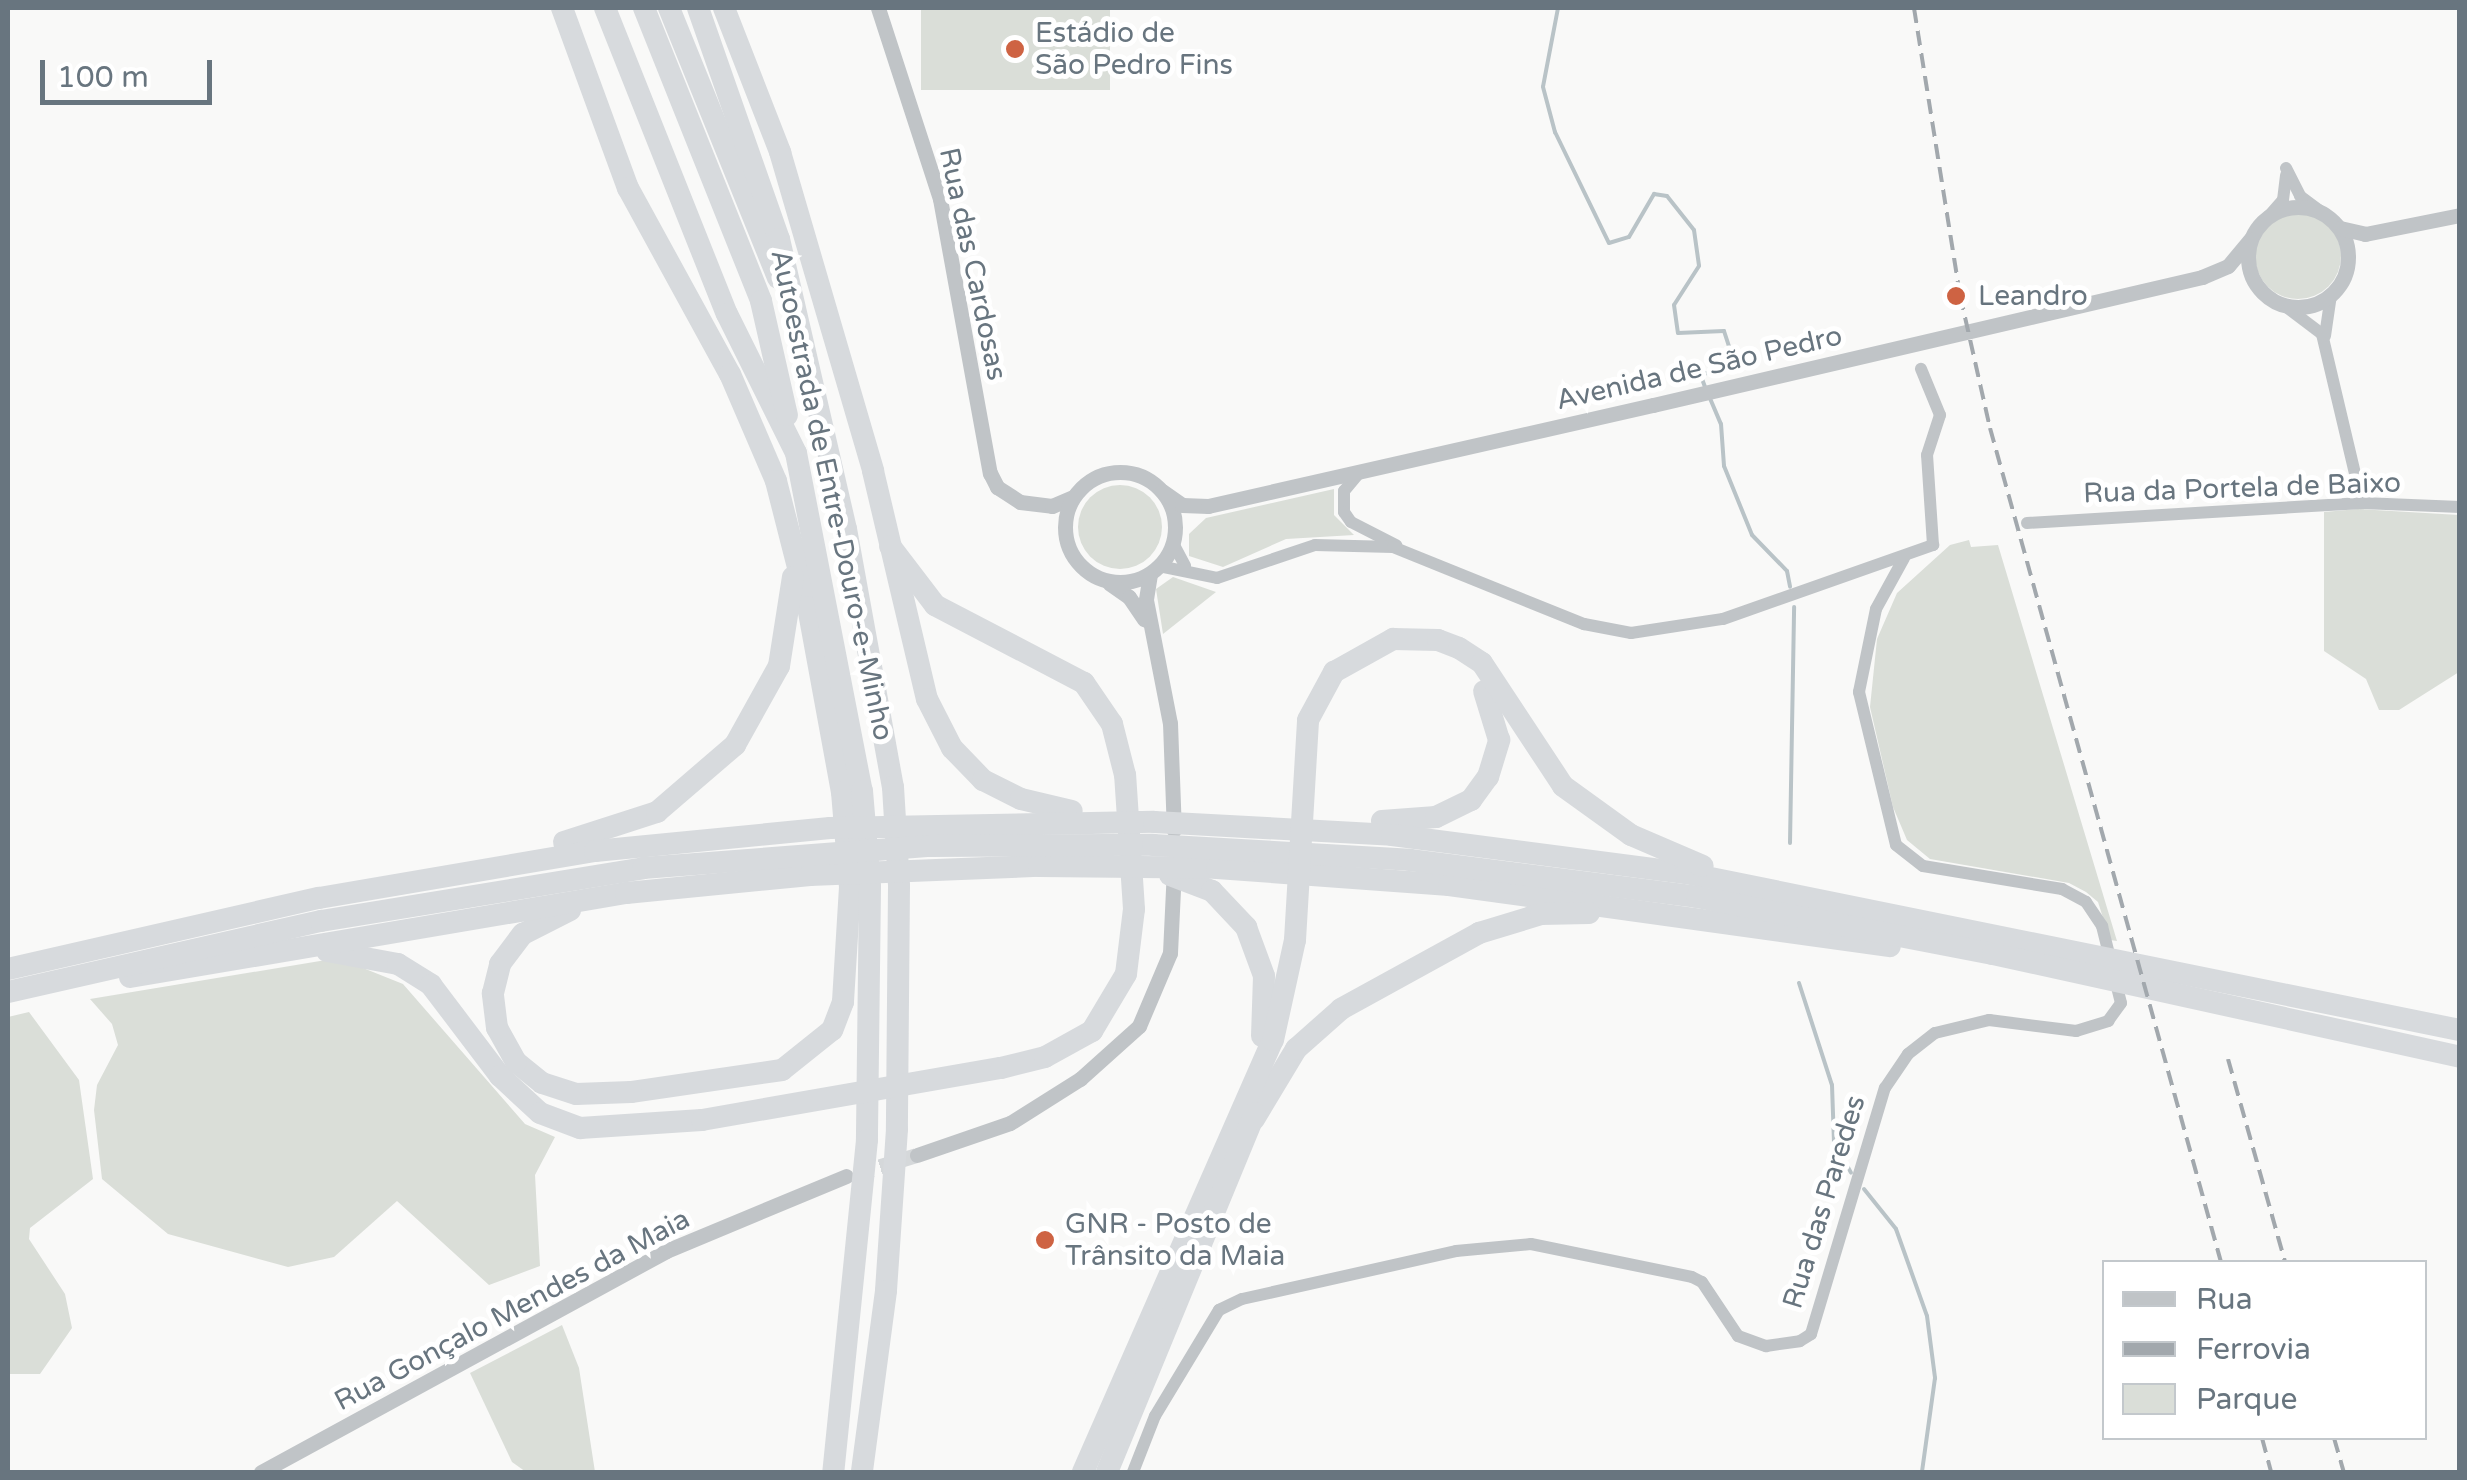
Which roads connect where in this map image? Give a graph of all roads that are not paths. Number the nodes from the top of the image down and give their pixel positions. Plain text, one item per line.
1 (562, 8) edge
2 (605, 8) edge
3 (644, 8) edge
4 (670, 8) edge
5 (698, 8) edge
6 (724, 8) edge
7 (878, 8) edge
8 (2321, 212) junction
9 (2460, 215) edge
10 (2269, 216) junction
11 (2340, 228) junction
12 (2251, 239) junction
13 (2202, 278) junction
14 (2256, 285) junction
15 (2331, 295) junction
16 (2286, 306) junction
17 (792, 308) junction
18 (2328, 354) junction
19 (1921, 368) dead end
20 (796, 453) junction
21 (1362, 470) junction
22 (1162, 491) junction
23 (1073, 498) junction
24 (2362, 503) junction
25 (1040, 506) junction
26 (1208, 506) junction
27 (2460, 507) edge
28 (2027, 523) dead end
29 (788, 524) junction
30 (1065, 536) junction
31 (1174, 537) junction
32 (890, 546) junction
33 (1422, 556) junction
34 (1904, 558) junction
35 (1155, 570) junction
36 (1191, 570) junction
37 (1102, 580) junction
38 (1150, 632) junction
39 (1312, 779) junction
40 (852, 792) junction
41 (1118, 821) junction
42 (1335, 830) junction
43 (1107, 866) junction
44 (482, 868) junction
45 (1748, 883) junction
46 (860, 886) junction
47 (1306, 886) junction
48 (626, 893) junction
49 (1662, 912) junction
50 (277, 952) junction
51 (1993, 954) junction
52 (10, 983) edge
53 (2460, 1030) edge
54 (2460, 1057) edge
55 (1252, 1094) junction
56 (1250, 1126) junction
57 (917, 1155) tunnel mouth
58 (846, 1176) tunnel mouth
59 (261, 1472) edge
60 (833, 1472) edge
61 (862, 1472) edge
62 (1083, 1472) edge
63 (1108, 1472) edge
64 (1134, 1472) edge

1 - 29 highway
2 - 20 highway, Autoestrada de Entre-Douro-e-Minho
3 - 20 highway
4 - 17 highway
5 - 17 highway, Autoestrada de Entre-Douro-e-Minho
6 - 32 highway
7 - 25 street, Rua das Cardosas
8 - 10 street
8 - 10 street
8 - 11 street
9 - 11 street
10 - 12 street
11 - 15 street
12 - 13 street, Avenida de São Pedro
12 - 14 street
13 - 14 street, Avenida de São Pedro
13 - 21 street, Avenida de São Pedro
14 - 16 street
15 - 16 street
15 - 18 street
16 - 18 street
17 - 61 highway, Autoestrada de Entre-Douro-e-Minho
18 - 24 street
19 - 34 street
20 - 40 highway, Autoestrada de Entre-Douro-e-Minho
21 - 26 street, Avenida de São Pedro
21 - 33 street
22 - 23 street
22 - 26 street
22 - 31 street
23 - 25 street
23 - 30 street
24 - 27 street, Rua da Portela de Baixo
24 - 28 street, Rua da Portela de Baixo
25 - 30 street, Rua das Cardosas
26 - 31 street, Avenida de São Pedro
29 - 40 highway
29 - 44 highway
30 - 37 street
31 - 35 street
31 - 36 street
32 - 41 highway
32 - 50 highway
33 - 34 street
33 - 36 street
34 - 64 street, Rua das Paredes
35 - 36 street
35 - 37 street
35 - 38 street
37 - 38 street
38 - 57 street
39 - 42 highway
39 - 45 highway
39 - 47 highway
40 - 46 highway
41 - 42 highway
41 - 44 highway
42 - 45 highway
43 - 48 highway
43 - 49 highway
43 - 55 highway
44 - 52 highway
45 - 53 highway
46 - 48 highway
46 - 60 highway
47 - 55 highway
47 - 56 highway
48 - 50 highway
49 - 51 highway
49 - 56 highway
50 - 52 highway
51 - 52 highway
51 - 54 highway
55 - 62 highway
56 - 63 highway
58 - 59 street, Rua Gonçalo Mendes da Maia

